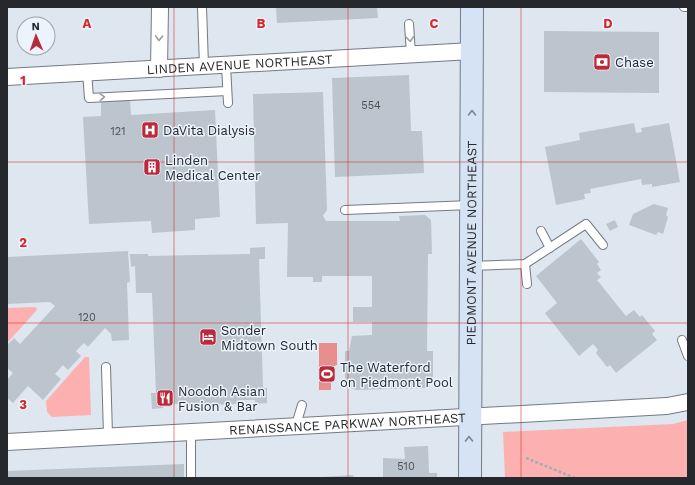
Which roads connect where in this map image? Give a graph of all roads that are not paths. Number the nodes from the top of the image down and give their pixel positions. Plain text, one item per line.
1 (160, 7) edge
2 (202, 7) edge
3 (472, 7) edge
4 (684, 7) edge
5 (688, 7) edge
6 (409, 24) dead end
7 (472, 51) junction
8 (411, 54) junction
9 (226, 65) junction
10 (204, 66) junction
11 (159, 69) junction
12 (87, 72) junction
13 (7, 77) edge
14 (227, 91) junction
15 (228, 103) dead end
16 (472, 205) junction
17 (345, 210) dead end
18 (541, 231) dead end
19 (603, 245) dead end
20 (550, 248) junction
21 (525, 264) junction
22 (470, 266) junction
23 (527, 284) dead end
24 (682, 340) dead end
25 (688, 356) edge
26 (106, 367) dead end
27 (688, 402) edge
28 (302, 405) dead end
29 (469, 416) junction
30 (296, 425) junction
31 (191, 430) junction
32 (108, 435) junction
33 (7, 442) edge
34 (191, 478) edge
35 (470, 478) edge

1 -> 11 street
2 - 10 lane
3 - 7 main road, PIEDMONT AVENUE NORTHEAST
4 - 5 lane
6 -> 8 lane
7 - 8 street, LINDEN AVENUE NORTHEAST
16 -> 7 main road, PIEDMONT AVENUE NORTHEAST
8 - 9 street, LINDEN AVENUE NORTHEAST
9 - 10 street, LINDEN AVENUE NORTHEAST
9 - 14 lane
10 - 11 street, LINDEN AVENUE NORTHEAST
11 - 12 street, LINDEN AVENUE NORTHEAST
12 - 13 street, LINDEN AVENUE NORTHEAST
12 -> 14 lane
14 - 15 lane
16 - 17 lane
16 - 22 main road, PIEDMONT AVENUE NORTHEAST
18 - 20 lane
19 - 20 lane
20 - 21 lane
21 - 22 lane
21 - 23 lane
22 - 29 main road, PIEDMONT AVENUE NORTHEAST
24 - 25 lane
26 - 32 lane
27 - 29 street, RENAISSANCE PARKWAY NORTHEAST
28 - 30 lane
29 - 30 street, RENAISSANCE PARKWAY NORTHEAST
35 -> 29 main road, PIEDMONT AVENUE NORTHEAST
30 - 31 street, RENAISSANCE PARKWAY NORTHEAST
31 - 32 street, RENAISSANCE PARKWAY NORTHEAST
31 - 34 lane
32 - 33 street, RENAISSANCE PARKWAY NORTHEAST

